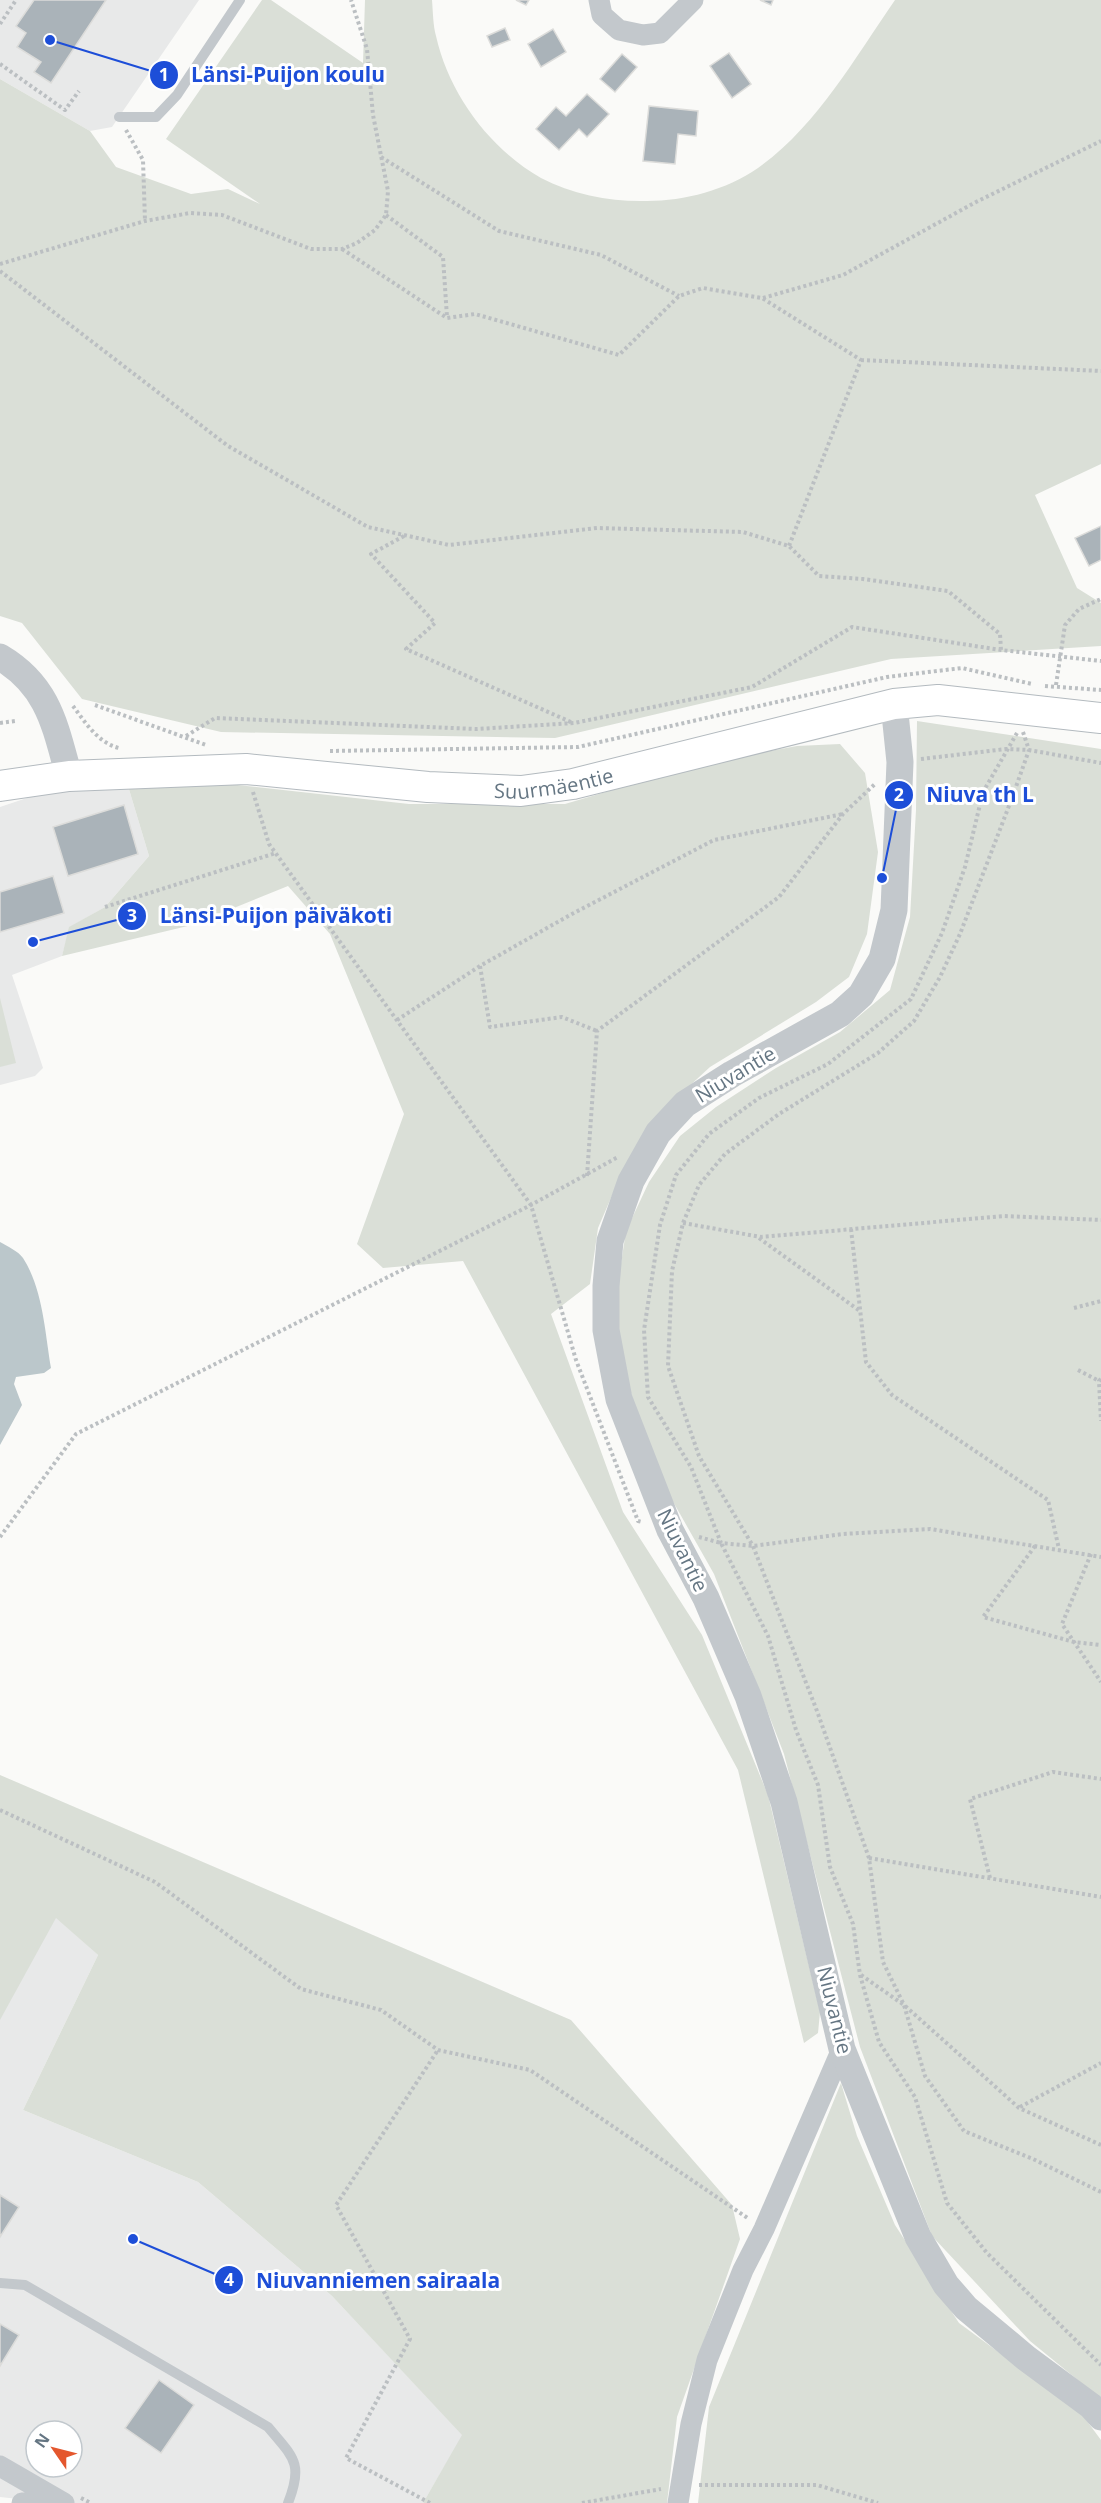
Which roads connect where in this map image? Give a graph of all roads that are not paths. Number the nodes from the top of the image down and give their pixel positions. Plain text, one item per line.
1 (240, 0) edge
2 (599, 0) edge
3 (693, 0) edge
4 (119, 117) road end
5 (0, 657) edge
6 (894, 704) junction
7 (1101, 718) edge
8 (69, 776) junction
9 (0, 786) edge
10 (842, 2049) junction
11 (0, 2283) edge
12 (1101, 2417) edge
13 (0, 2466) edge
14 (679, 2494) edge
15 (62, 2502) edge
16 (22, 2503) edge
17 (288, 2503) edge

1 - 4 lane
2 - 3 street
5 - 8 street
6 - 7 main road, Suurmäentie
6 - 8 main road, Suurmäentie
6 - 10 street, Niuvantie
8 - 9 main road, Suurmäentie
10 - 12 street, Niuvantie
10 - 14 street
11 - 17 lane
13 - 15 street
15 - 16 street

